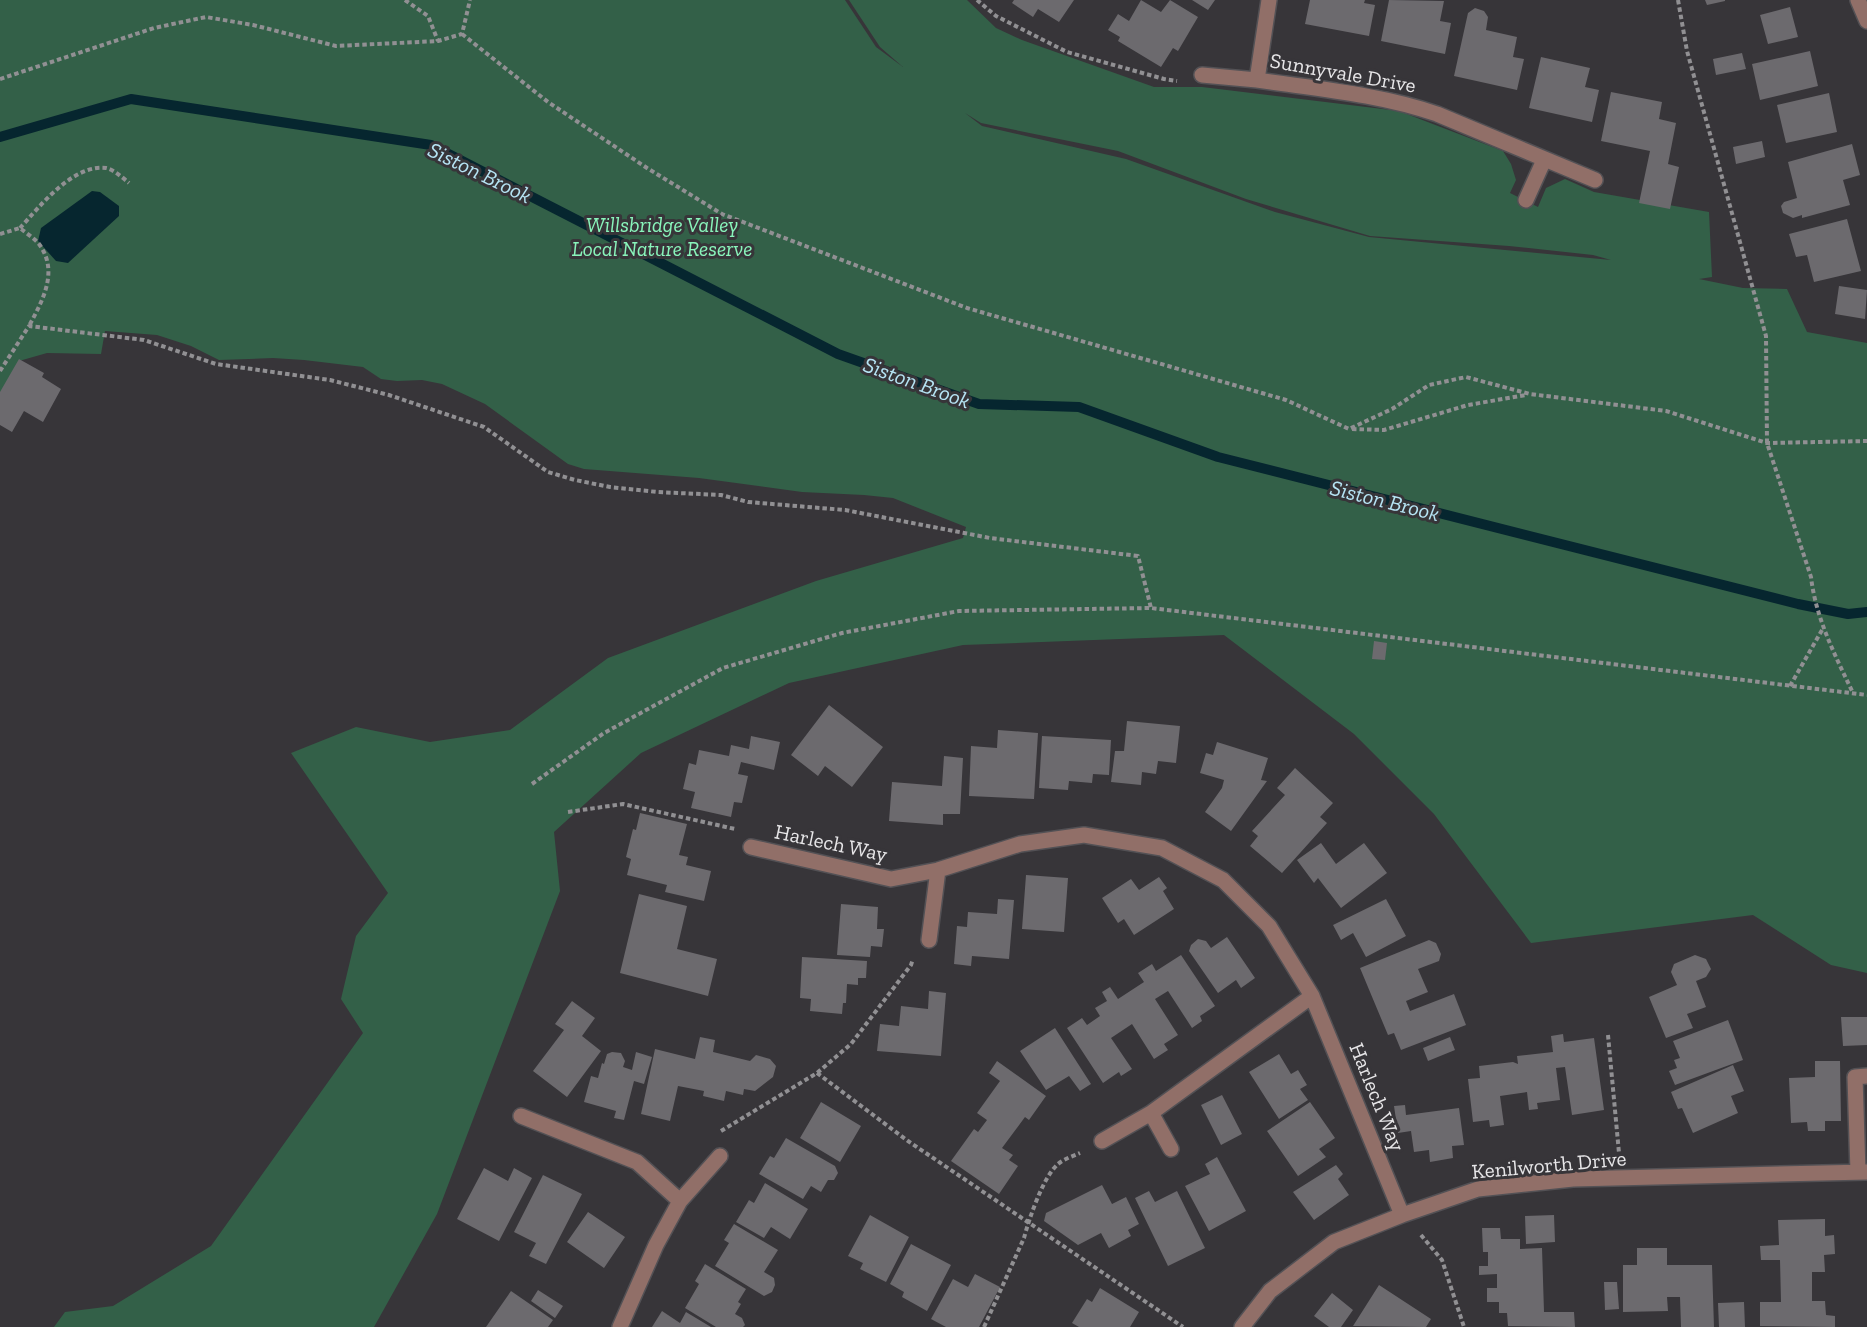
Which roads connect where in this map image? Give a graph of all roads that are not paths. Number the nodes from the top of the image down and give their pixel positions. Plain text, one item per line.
1 (1269, 0) edge
2 (1858, 0) edge
3 (1867, 21) edge
4 (1202, 75) road end
5 (1257, 80) junction
6 (1544, 160) junction
7 (1595, 180) dead end
8 (1526, 200) dead end
9 (752, 847) road end
10 (938, 870) junction
11 (929, 940) dead end
12 (1312, 996) junction
13 (1867, 1076) edge
14 (1151, 1113) junction
15 (521, 1116) dead end
16 (1102, 1141) road end
17 (1171, 1149) dead end
18 (720, 1156) dead end
19 (1862, 1172) edge
20 (680, 1201) junction
21 (1402, 1215) junction
22 (620, 1327) edge
23 (1242, 1327) edge

1 - 5 street, Sunnyvale Drive
2 - 3 street
4 - 5 street
5 - 6 street, Sunnyvale Drive
6 - 7 street, Sunnyvale Drive
6 - 8 street
9 - 10 street, Harlech Way
10 - 11 street
10 - 12 street, Harlech Way
12 - 14 street
12 - 21 street, Harlech Way
13 - 19 street
14 - 16 street
14 - 17 street
15 - 20 street
18 - 20 street
19 - 21 street, Kenilworth Drive
20 - 22 street
21 - 23 street, Kenilworth Drive

